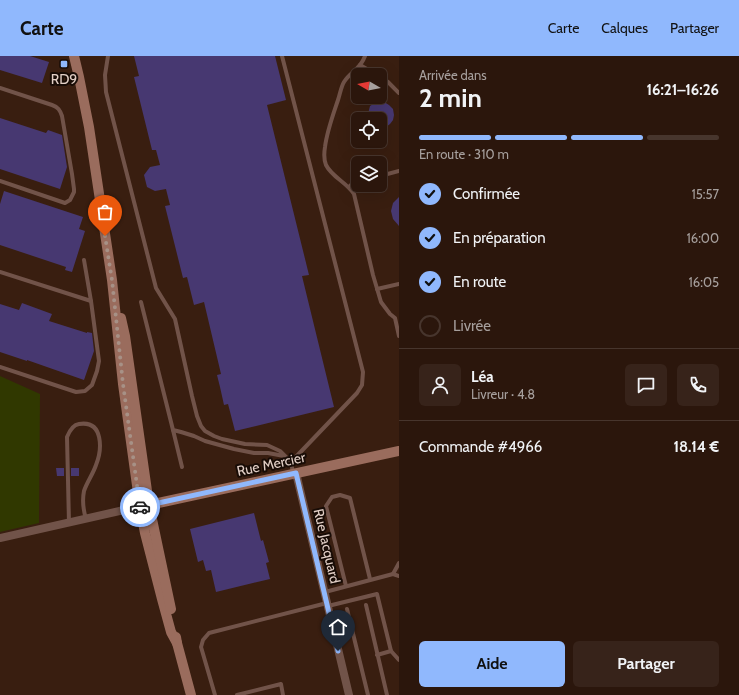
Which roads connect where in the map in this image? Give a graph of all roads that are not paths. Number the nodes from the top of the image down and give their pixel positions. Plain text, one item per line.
1 (74, 56) edge
2 (108, 56) edge
3 (282, 56) edge
4 (365, 56) edge
5 (360, 65) junction
6 (365, 68) edge
7 (387, 81) edge
8 (0, 88) edge
9 (399, 93) edge
10 (399, 171) edge
11 (387, 174) edge
12 (0, 181) edge
13 (349, 187) joint
14 (84, 260) dead end
15 (0, 272) edge
16 (399, 284) edge
17 (377, 289) junction
18 (90, 301) junction
19 (141, 302) dead end
20 (399, 336) edge
21 (0, 367) edge
22 (173, 430) junction
23 (399, 451) edge
24 (285, 456) junction
25 (290, 462) junction
26 (182, 467) dead end
27 (295, 473) junction
28 (144, 506) junction
29 (86, 519) junction
30 (69, 523) junction
31 (0, 538) edge
32 (399, 563) edge
33 (393, 574) junction
34 (399, 576) edge
35 (370, 579) junction
36 (346, 586) junction
37 (325, 592) junction
38 (327, 605) junction
39 (366, 605) dead end
40 (347, 608) dead end
41 (391, 651) junction
42 (377, 654) junction
43 (399, 660) edge
44 (191, 695) edge
45 (215, 695) edge
46 (237, 695) edge
47 (283, 695) edge
48 (349, 695) edge
49 (368, 695) edge
50 (387, 695) edge

1 - 28 main road
2 - 24 lane
3 - 25 lane
4 - 5 lane
5 - 6 lane
5 - 13 lane
7 - 9 lane
8 - 12 lane
10 - 11 lane
13 - 17 lane
14 - 18 lane
15 - 18 lane
16 - 17 lane
17 - 20 lane
18 - 21 lane
19 - 22 lane
22 - 24 lane
22 - 26 lane
23 - 27 main road, Rue Mercier
24 - 25 lane
25 - 27 lane
27 - 28 main road, Rue Mercier
27 - 37 street, Rue Jacquard
28 - 29 street
28 - 44 main road
29 - 30 street
29 - 30 lane
30 - 31 street
32 - 33 lane
33 - 34 lane
33 - 35 lane
35 - 36 lane
35 - 36 lane
36 - 37 lane
37 - 38 street, Rue Jacquard
38 - 41 lane
38 - 45 lane
38 - 48 street, Rue Jacquard
39 - 42 lane
40 - 49 lane
41 - 42 lane
41 - 43 lane
42 - 50 lane
46 - 47 lane

